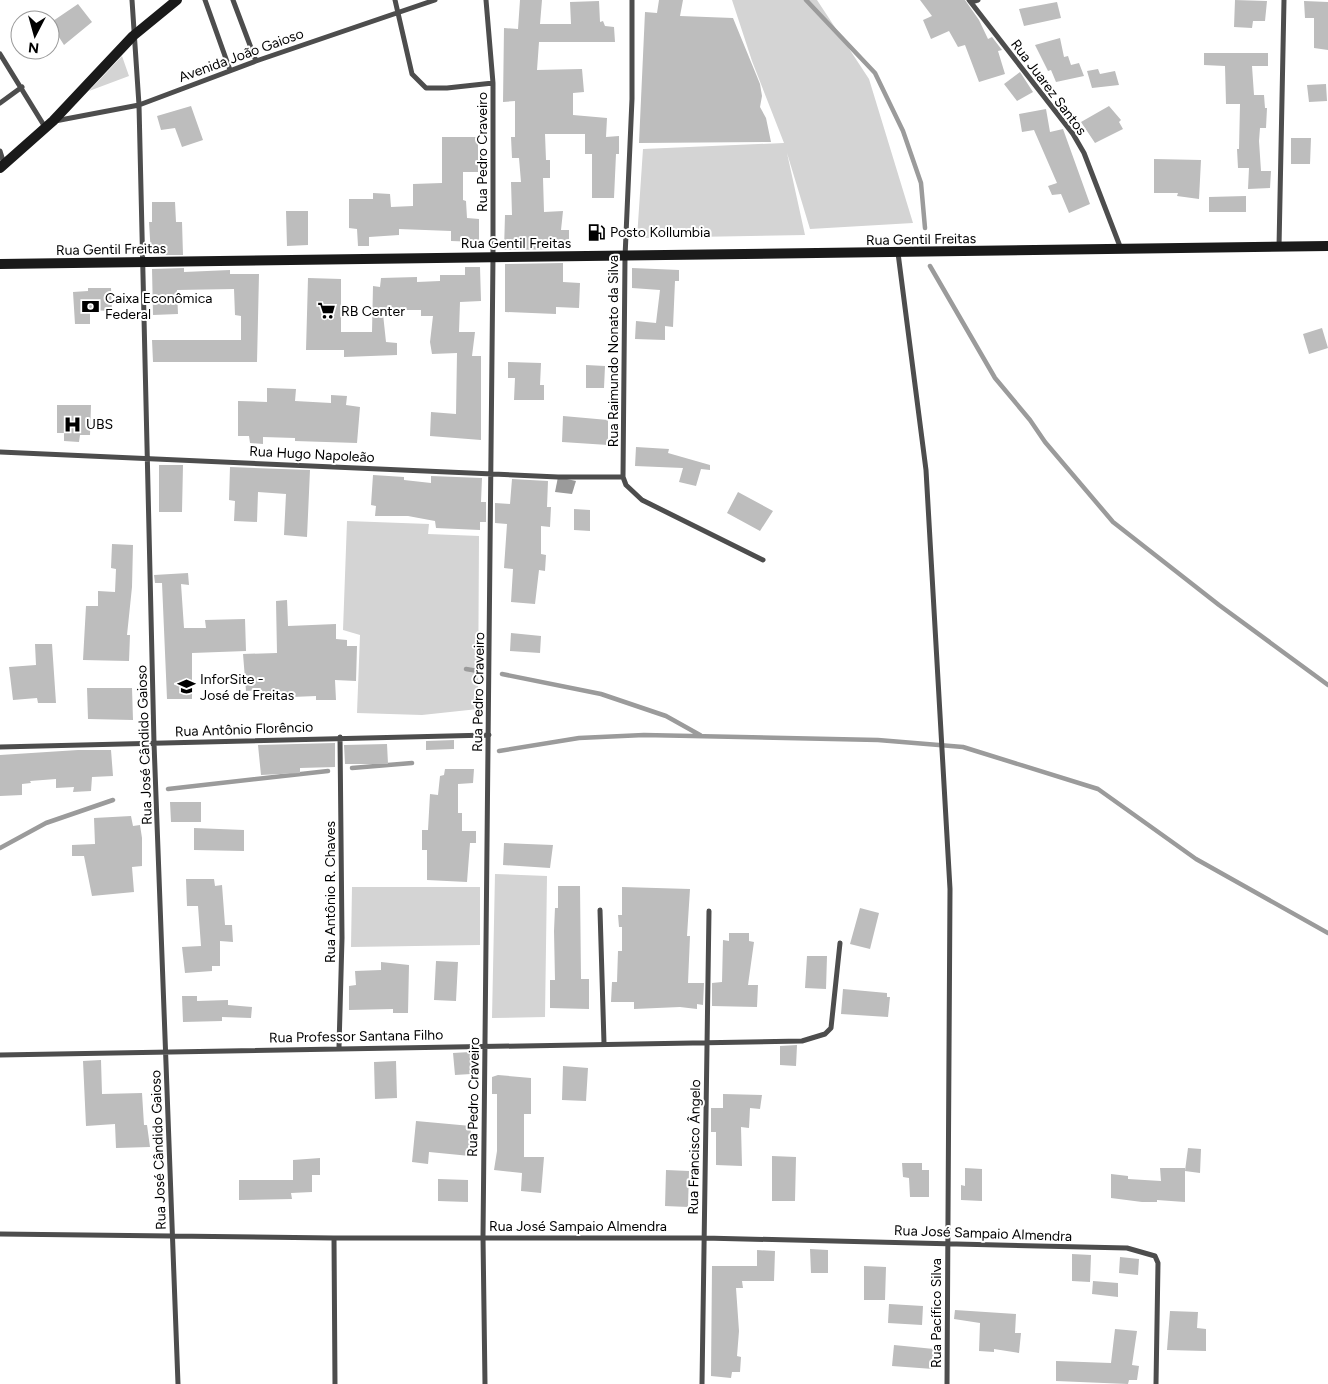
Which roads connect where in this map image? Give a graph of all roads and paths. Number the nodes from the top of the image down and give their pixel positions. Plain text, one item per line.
1 (132, 0) edge
2 (177, 0) edge
3 (205, 0) edge
4 (234, 0) edge
5 (394, 0) edge
6 (435, 0) edge
7 (486, 0) edge
8 (632, 0) edge
9 (978, 0) edge
10 (1284, 0) edge
11 (970, 1) edge
12 (398, 12) junction
13 (133, 36) junction
14 (0, 54) edge
15 (256, 61) junction
16 (230, 70) junction
17 (493, 83) junction
18 (22, 87) junction
19 (0, 103) edge
20 (139, 105) junction
21 (49, 124) junction
22 (0, 151) edge
23 (2, 166) edge
24 (1328, 246) edge
25 (1279, 248) junction
26 (1122, 250) junction
27 (898, 253) junction
28 (494, 256) junction
29 (625, 257) junction
30 (141, 263) junction
31 (0, 264) edge
32 (0, 452) edge
33 (149, 457) junction
34 (492, 474) junction
35 (623, 477) junction
36 (763, 560) dead end
37 (489, 735) junction
38 (340, 738) junction
39 (154, 743) junction
40 (0, 747) edge
41 (600, 910) dead end
42 (709, 911) dead end
43 (840, 943) dead end
44 (706, 1042) junction
45 (604, 1043) junction
46 (484, 1045) junction
47 (340, 1047) junction
48 (166, 1051) junction
49 (0, 1055) edge
50 (0, 1234) edge
51 (172, 1235) junction
52 (482, 1237) junction
53 (334, 1238) junction
54 (704, 1238) junction
55 (948, 1243) junction
56 (178, 1384) edge
57 (335, 1384) edge
58 (485, 1384) edge
59 (702, 1384) edge
60 (947, 1384) edge
61 (1156, 1384) edge

1 - 13 street, Rua José Cândido Gaioso
2 - 13 main road
3 - 16 street
4 - 15 street
5 - 12 street
6 - 12 street, Avenida João Gaioso
7 - 17 street, Rua Pedro Craveiro
8 - 29 street, Rua Raimundo Nonato da Silva
9 - 11 street
10 - 25 street
11 - 26 street, Rua Juarez Santos
12 - 15 street, Avenida João Gaioso
12 - 17 street
13 - 20 street, Rua José Cândido Gaioso
13 - 21 main road
14 - 18 street
15 - 16 street, Avenida João Gaioso
16 - 20 street, Avenida João Gaioso
17 - 28 street, Rua Pedro Craveiro
18 - 19 street
18 - 21 street
20 - 21 street, Avenida João Gaioso
20 - 30 street, Rua José Cândido Gaioso
21 - 23 main road
22 - 23 street
24 - 25 main road, Rua Gentil Freitas
25 - 26 main road, Rua Gentil Freitas
26 - 27 main road, Rua Gentil Freitas
27 - 29 main road, Rua Gentil Freitas
27 - 55 street, Rua Pacífico Silva
28 - 29 main road, Rua Gentil Freitas
28 - 30 main road, Rua Gentil Freitas
28 - 34 street, Rua Pedro Craveiro
29 - 35 street, Rua Raimundo Nonato da Silva
30 - 31 main road, Rua Gentil Freitas
30 - 33 street, Rua José Cândido Gaioso
32 - 33 street, Rua Hugo Napoleão
33 - 34 street, Rua Hugo Napoleão
33 - 39 street, Rua José Cândido Gaioso
34 - 35 street, Rua Hugo Napoleão
34 - 37 street, Rua Pedro Craveiro
35 - 36 street
37 - 38 street, Rua Antônio Florêncio
37 - 46 street, Rua Pedro Craveiro
38 - 39 street, Rua Antônio Florêncio
38 - 47 street, Rua Antônio R. Chaves
39 - 40 street, Rua Antônio Florêncio
39 - 48 street, Rua José Cândido Gaioso
41 - 45 street
42 - 44 street, Rua Francisco Ângelo
43 - 44 street, Rua Professor Santana Filho
44 - 45 street, Rua Professor Santana Filho
44 - 54 street, Rua Francisco Ângelo
45 - 46 street, Rua Professor Santana Filho
46 - 47 street, Rua Professor Santana Filho
46 - 52 street, Rua Pedro Craveiro
47 - 48 street, Rua Professor Santana Filho
48 - 49 street, Rua Professor Santana Filho
48 - 51 street, Rua José Cândido Gaioso
50 - 51 street, Rua José Sampaio Almendra
51 - 53 street, Rua José Sampaio Almendra
51 - 56 street, Rua José Cândido Gaioso
52 - 53 street, Rua José Sampaio Almendra
52 - 54 street, Rua José Sampaio Almendra
52 - 58 street, Rua Pedro Craveiro
53 - 57 street
54 - 55 street, Rua José Sampaio Almendra
54 - 59 street, Rua Francisco Ângelo
55 - 60 street, Rua Pacífico Silva
55 - 61 street, Rua José Sampaio Almendra

